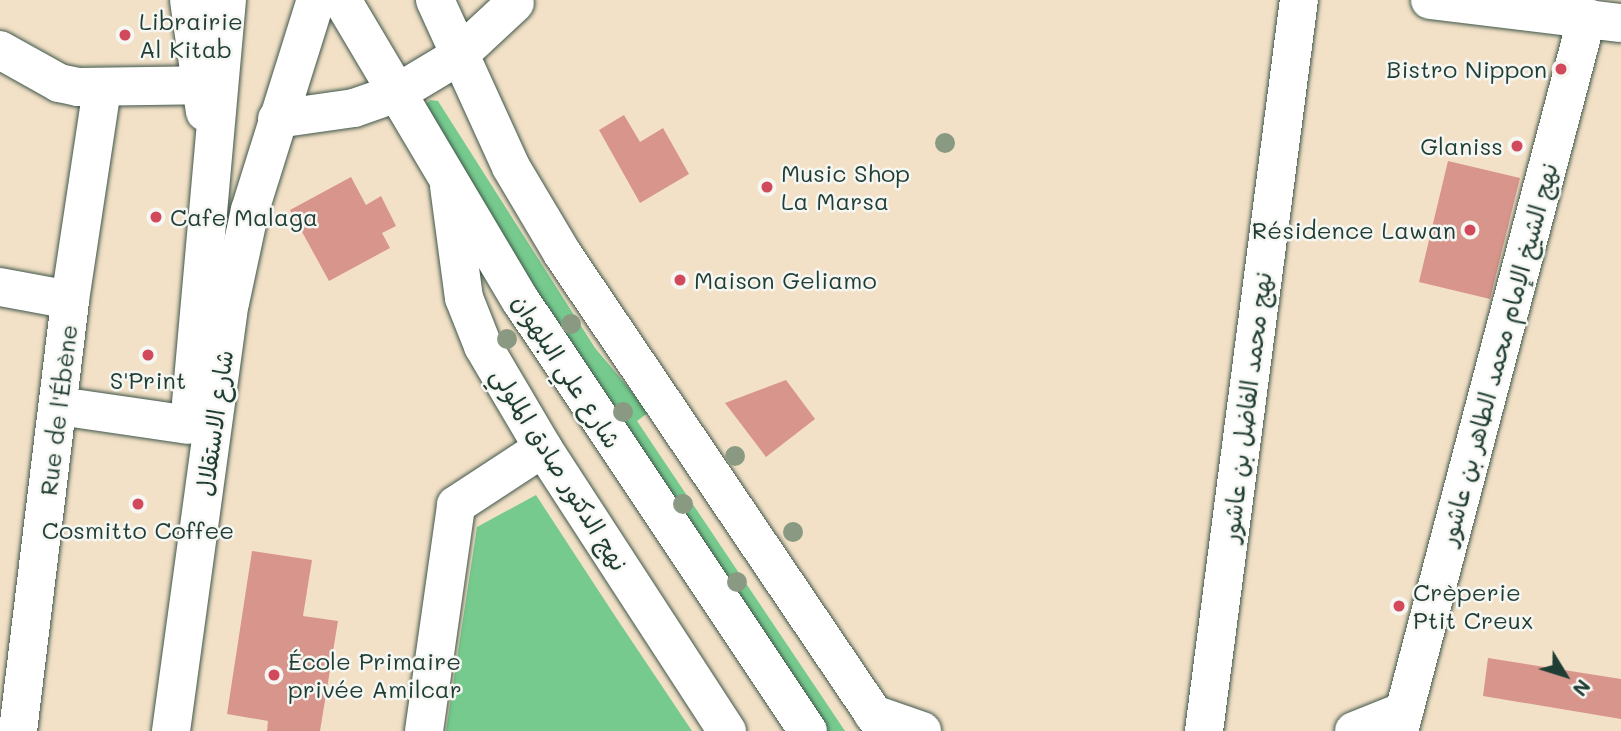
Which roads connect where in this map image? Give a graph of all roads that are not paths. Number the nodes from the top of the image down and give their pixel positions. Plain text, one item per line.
1 (189, 0) edge
2 (227, 0) edge
3 (316, 0) edge
4 (342, 0) edge
5 (435, 0) edge
6 (1298, 0) edge
7 (1430, 0) edge
8 (516, 4) dead end
9 (1604, 20) edge
10 (0, 50) edge
11 (457, 57) junction
12 (211, 86) junction
13 (102, 89) junction
14 (397, 93) junction
15 (277, 119) junction
16 (449, 186) junction
17 (0, 287) edge
18 (70, 300) junction
19 (59, 406) junction
20 (189, 425) junction
21 (543, 448) junction
22 (1402, 721) edge
23 (879, 723) edge
24 (18, 731) edge
25 (148, 731) edge
26 (171, 731) edge
27 (424, 731) edge
28 (727, 731) edge
29 (808, 731) edge
30 (922, 731) edge
31 (1204, 731) edge
32 (1354, 731) edge

1 - 12 main road
2 - 12 main road
3 - 15 main road, شارع الاستقلال
4 - 14 main road, شارع علي البلهوان
5 - 11 main road
6 - 31 main road, نهج محمد الفاضل بن عاشور
7 - 9 main road
8 - 11 main road
9 - 22 main road, نهج الشيخ الإمام محمد الطاهر بن عاشور
10 - 13 main road
11 - 14 main road
11 - 23 main road
12 - 13 main road
12 - 20 main road, شارع الاستقلال
13 - 18 main road, Rue de l'Ébène
14 - 15 main road
14 - 16 main road, شارع علي البلهوان
15 - 26 main road, شارع الاستقلال
16 - 21 main road, نهج الدكتور صادق الملولي
16 - 29 main road, شارع علي البلهوان
17 - 18 main road
18 - 19 main road, Rue de l'Ébène
19 - 20 main road
19 - 24 main road, Rue de l'Ébène
20 - 25 main road, شارع الاستقلال
21 - 27 main road
21 - 28 main road, نهج الدكتور صادق الملولي
22 - 32 main road
23 - 30 main road

